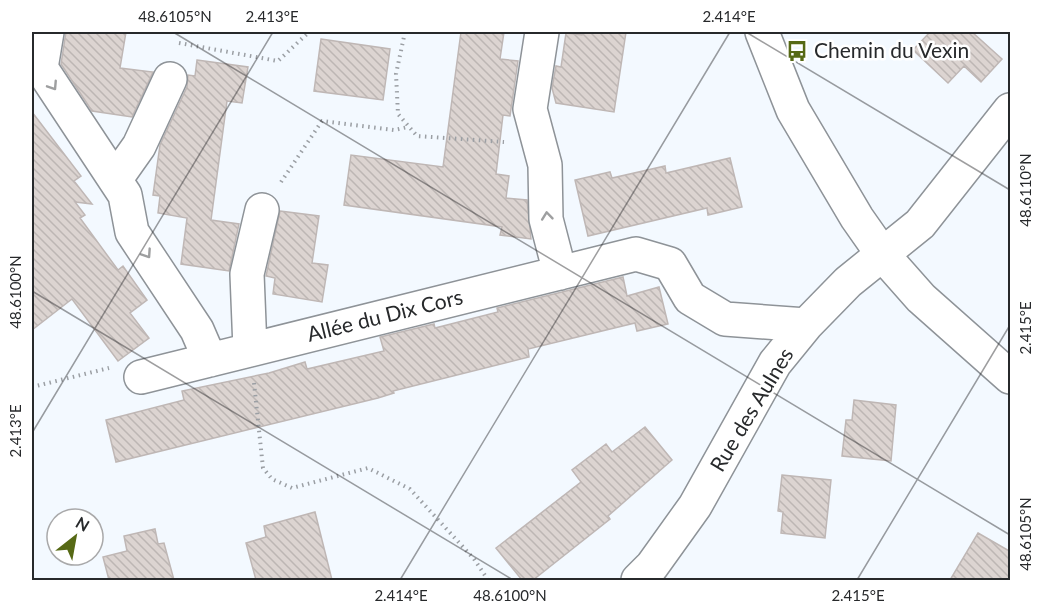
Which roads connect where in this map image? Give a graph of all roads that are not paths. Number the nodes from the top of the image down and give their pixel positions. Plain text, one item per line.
1 (47, 32) edge
2 (542, 32) edge
3 (762, 32) edge
4 (170, 79) road end
5 (1011, 110) edge
6 (115, 180) junction
7 (262, 210) road end
8 (883, 255) junction
9 (560, 273) junction
10 (806, 325) junction
11 (250, 349) junction
12 (210, 360) junction
13 (141, 377) road end
14 (1011, 377) edge
15 (638, 580) edge

1 -> 6 street
9 -> 2 street
3 - 8 street
4 - 6 street
5 - 8 street, Rue des Aulnes
6 -> 12 street
7 - 11 street
8 - 10 street, Rue des Aulnes
8 - 14 street
9 - 10 street, Allée du Dix Cors
9 - 11 street, Allée du Dix Cors
10 - 15 street, Rue des Aulnes
11 - 12 street, Allée du Dix Cors
12 - 13 street, Allée du Dix Cors

